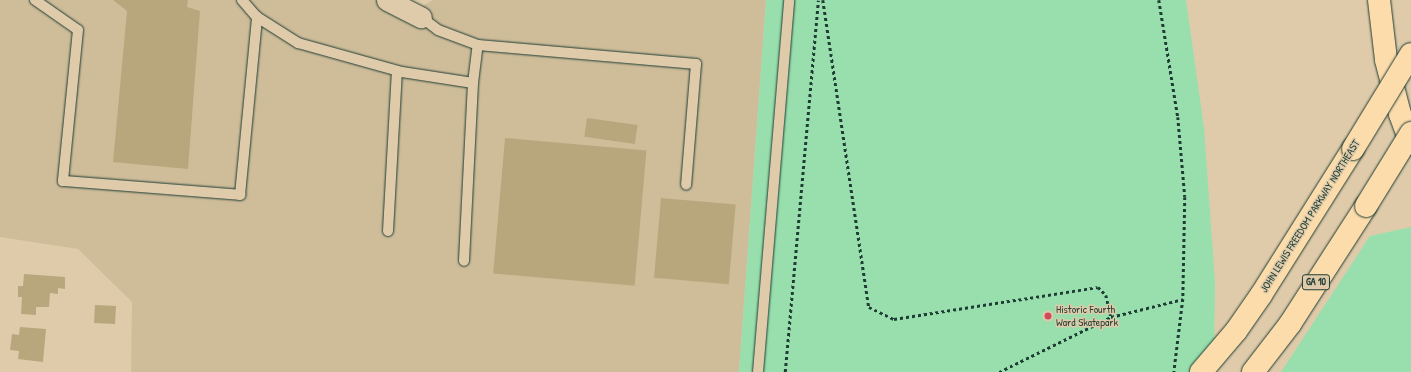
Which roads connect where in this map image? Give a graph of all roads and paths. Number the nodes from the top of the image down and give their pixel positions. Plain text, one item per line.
1 (35, 0) edge
2 (242, 0) edge
3 (387, 0) edge
4 (789, 0) edge
5 (818, 0) edge
6 (823, 0) edge
7 (1159, 0) edge
8 (1379, 0) edge
9 (258, 17) junction
10 (421, 17) joint
11 (478, 45) junction
12 (1411, 54) edge
13 (396, 71) junction
14 (473, 83) junction
15 (1411, 133) edge
16 (1411, 144) edge
17 (686, 185) dead end
18 (388, 231) dead end
19 (464, 261) dead end
20 (1184, 299) junction
21 (1111, 317) junction
22 (1259, 365) edge
23 (758, 372) edge
24 (785, 372) edge
25 (999, 372) edge
26 (1174, 372) edge
27 (1201, 372) edge

1 - 9 lane
2 - 9 lane
3 - 10 street
4 - 23 lane
5 - 24 path
6 - 21 path
7 - 20 path
8 - 16 highway
9 - 13 lane
10 - 11 lane
11 - 14 lane
11 - 17 lane
12 - 27 highway, JOHN LEWIS FREEDOM PARKWAY NORTHEAST, bridge
13 - 14 lane
13 - 18 lane
14 - 19 lane
15 - 22 highway, GA 10, bridge
20 - 21 path
20 - 26 path
21 - 25 path

